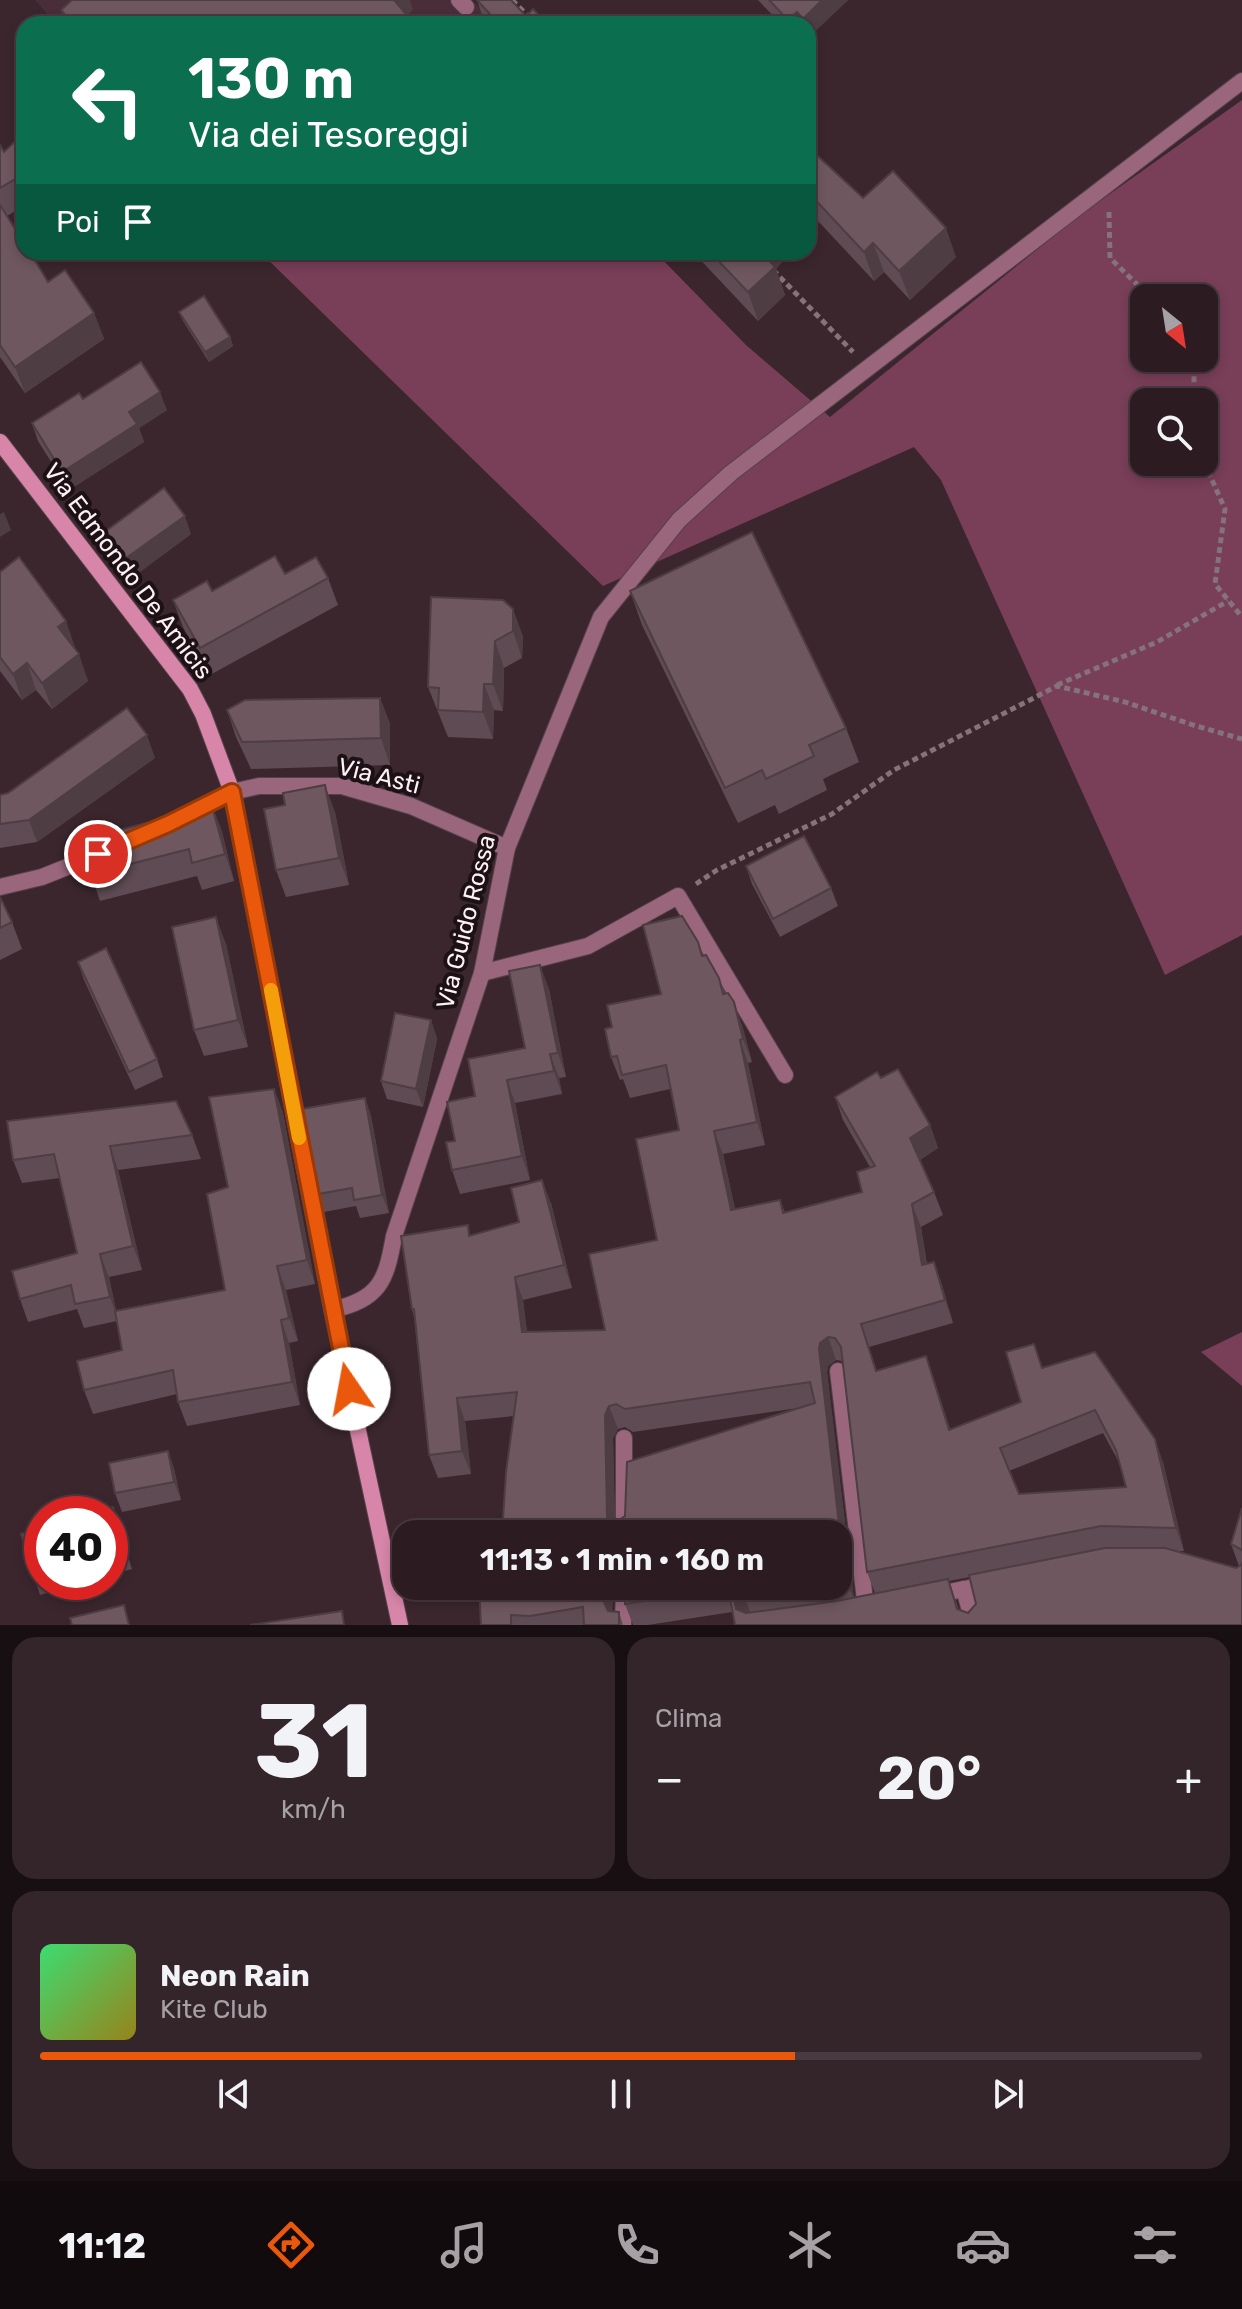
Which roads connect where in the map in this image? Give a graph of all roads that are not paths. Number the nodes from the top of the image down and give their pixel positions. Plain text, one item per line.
1 (1242, 81) edge
2 (0, 442) edge
3 (232, 792) junction
4 (160, 828) edge
5 (126, 843) edge
6 (507, 848) junction
7 (0, 887) edge
8 (482, 973) junction
9 (785, 1075) dead end
10 (332, 1310) junction
11 (838, 1371) edge
12 (624, 1438) dead end
13 (624, 1520) edge
14 (1008, 1581) edge
15 (964, 1589) junction
16 (922, 1598) edge
17 (624, 1600) edge
18 (867, 1609) edge
19 (400, 1625) edge
20 (623, 1625) edge
21 (974, 1625) edge

1 - 6 street, Via Guido Rossa
2 - 3 street, Via Edmondo De Amicis
3 - 4 street, Via Asti
3 - 6 street, Via Asti
3 - 10 street, Via Edmondo De Amicis
5 - 7 street
6 - 8 street, Via Guido Rossa
8 - 9 street
8 - 10 street, Via Guido Rossa
10 - 19 street, Via Edmondo De Amicis
11 - 18 street
12 - 13 street
14 - 15 street
15 - 16 street
15 - 21 street
17 - 20 street

